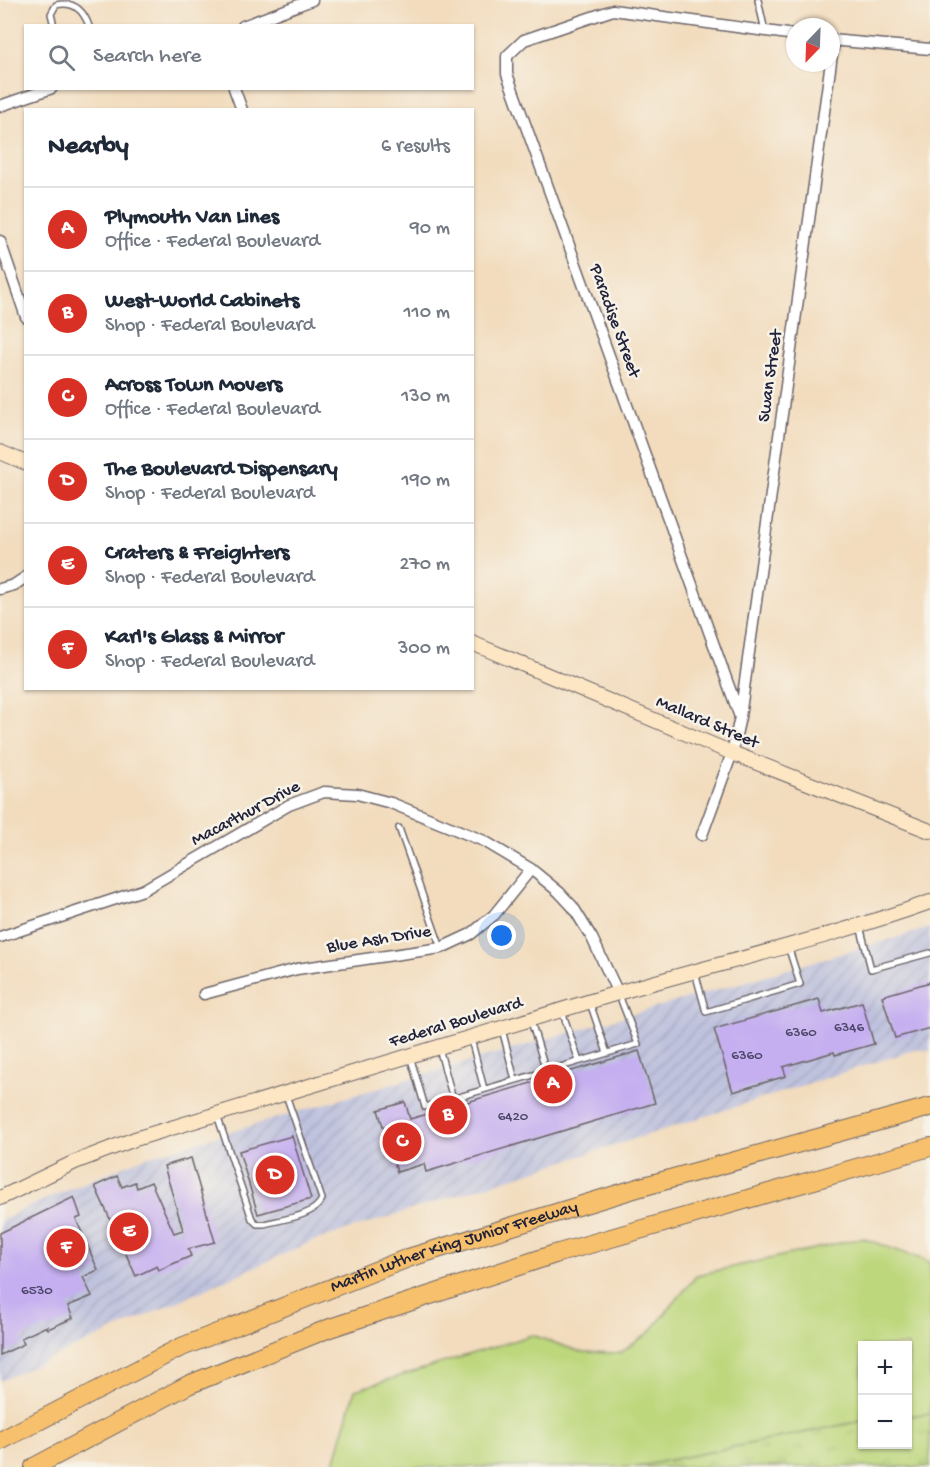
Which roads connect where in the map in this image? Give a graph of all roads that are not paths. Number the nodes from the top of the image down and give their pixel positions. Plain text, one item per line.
1 (312, 0) edge
2 (758, 0) edge
3 (611, 5) edge
4 (54, 24) edge
5 (88, 24) edge
6 (248, 24) edge
7 (765, 31) junction
8 (786, 34) edge
9 (840, 41) edge
10 (930, 49) edge
11 (829, 72) edge
12 (46, 90) edge
13 (235, 90) edge
14 (0, 106) edge
15 (241, 108) edge
16 (0, 241) edge
17 (24, 311) edge
18 (0, 452) edge
19 (24, 462) edge
20 (24, 578) edge
21 (0, 589) edge
22 (474, 644) edge
23 (740, 717) junction
24 (732, 753) junction
25 (399, 828) dead end
26 (930, 831) edge
27 (702, 835) dead end
28 (531, 868) junction
29 (930, 902) edge
30 (860, 926) junction
31 (0, 937) edge
32 (788, 946) junction
33 (441, 948) junction
34 (930, 953) edge
35 (695, 971) junction
36 (618, 993) junction
37 (204, 994) dead end
38 (590, 1002) junction
39 (562, 1010) junction
40 (530, 1019) junction
41 (501, 1028) junction
42 (470, 1037) junction
43 (439, 1047) junction
44 (607, 1053) junction
45 (410, 1056) junction
46 (579, 1061) junction
47 (546, 1071) junction
48 (515, 1080) junction
49 (484, 1089) junction
50 (286, 1093) junction
51 (453, 1099) junction
52 (930, 1107) edge
53 (217, 1115) junction
54 (930, 1147) edge
55 (0, 1198) edge
56 (0, 1441) edge
57 (34, 1467) edge

1 - 6 street
2 - 7 lane
3 - 7 street
3 - 23 street, Paradise Street
4 - 5 lane
7 - 8 street
9 - 10 street
11 - 23 street, Swan Street
12 - 14 street
13 - 15 street
16 - 17 street
18 - 19 main road
20 - 21 street
22 - 24 main road, Mallard Street
23 - 24 street, Swan Street
24 - 26 main road, Mallard Street
24 - 27 street, Swan Street
25 - 33 lane
28 - 31 street, Macarthur Drive
28 - 33 street, Blue Ash Drive
28 - 36 street, Macarthur Drive
29 - 30 main road, Federal Boulevard
30 - 32 main road, Federal Boulevard
30 - 34 lane
32 - 35 main road, Federal Boulevard
32 - 35 lane
33 - 37 street, Blue Ash Drive
35 - 36 main road, Federal Boulevard
36 - 38 main road, Federal Boulevard
36 - 44 lane
38 - 39 main road, Federal Boulevard
38 - 44 lane
39 - 40 main road, Federal Boulevard
39 - 46 lane
40 - 41 main road, Federal Boulevard
40 - 47 lane
41 - 42 main road, Federal Boulevard
41 - 48 lane
42 - 43 main road, Federal Boulevard
42 - 49 lane
43 - 45 main road, Federal Boulevard
43 - 51 lane
44 - 46 lane
45 - 50 main road, Federal Boulevard
45 - 51 lane
46 - 47 lane
47 - 48 lane
48 - 49 lane
49 - 51 lane
50 - 53 main road, Federal Boulevard
50 - 53 lane
52 - 56 highway, Martin Luther King Junior Freeway
53 - 55 main road, Federal Boulevard
54 - 57 highway, Martin Luther King Junior Freeway

